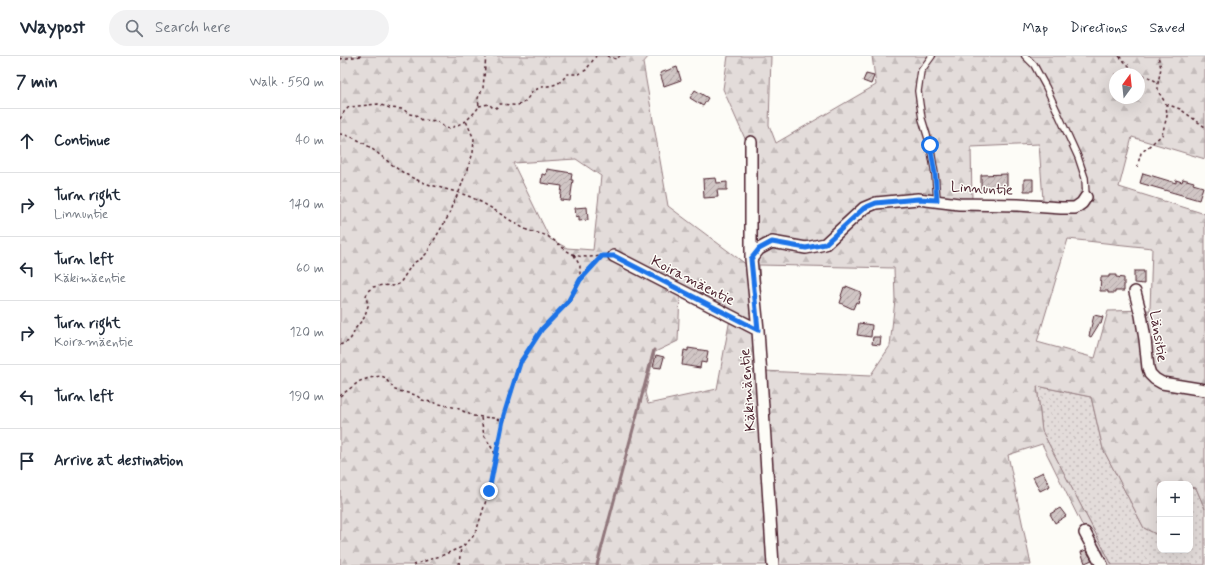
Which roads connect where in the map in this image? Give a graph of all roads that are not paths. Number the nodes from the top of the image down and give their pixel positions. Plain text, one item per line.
1 (932, 56) edge
2 (1025, 56) edge
3 (751, 142) dead end
4 (1086, 197) joint
5 (937, 200) junction
6 (614, 256) road end
7 (751, 259) junction
8 (1135, 292) dead end
9 (758, 330) junction
10 (1205, 390) edge
11 (1085, 533) dead end
12 (773, 565) edge
13 (1102, 565) edge

1 - 5 lane
2 - 4 lane
3 - 7 street, Käkimäentie
4 - 5 street, Linnuntie
5 - 7 street, Linnuntie
6 - 9 street, Koiramäentie
7 - 9 street, Käkimäentie
8 - 10 street, Länsitie
9 - 12 street, Käkimäentie
11 - 13 street

